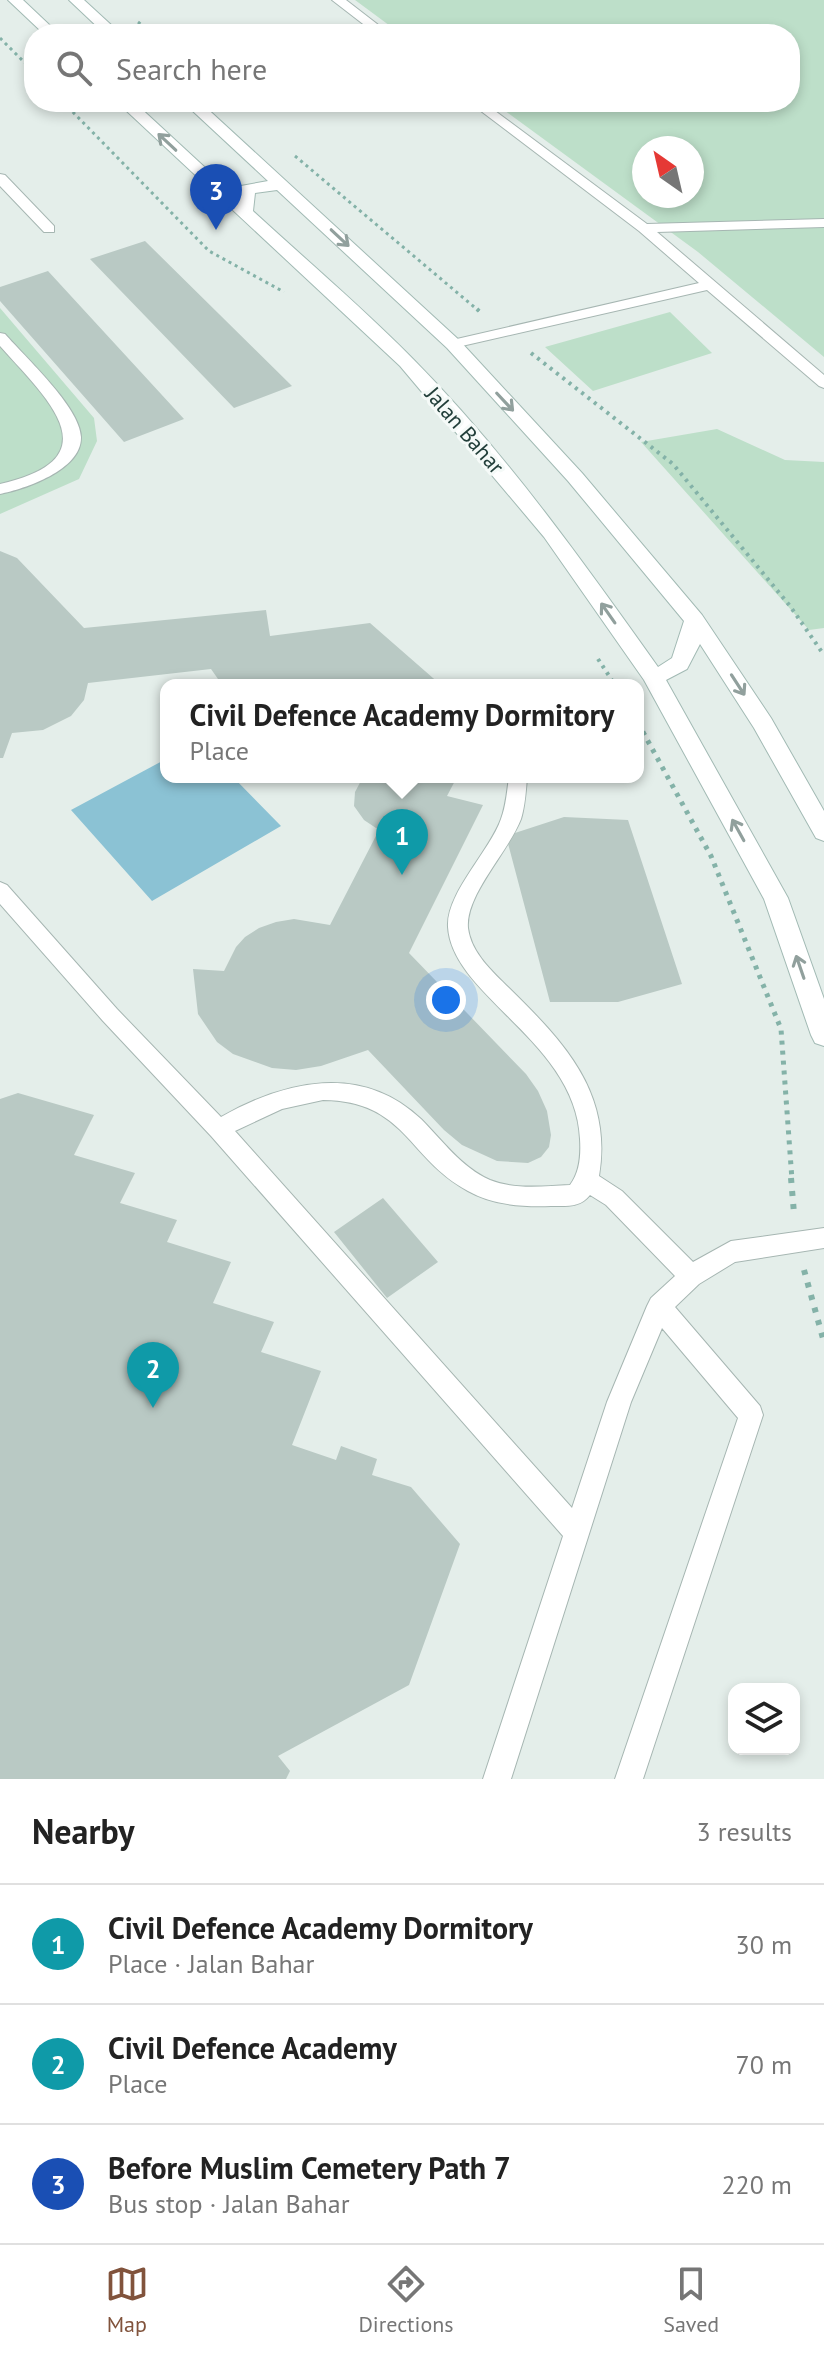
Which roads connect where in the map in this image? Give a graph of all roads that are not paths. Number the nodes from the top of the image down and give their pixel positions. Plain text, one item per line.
1 (15, 0) edge
2 (76, 0) edge
3 (338, 0) edge
4 (41, 24) edge
5 (103, 24) edge
6 (370, 24) edge
7 (136, 112) edge
8 (202, 112) edge
9 (488, 112) edge
10 (0, 178) edge
11 (283, 184) junction
12 (244, 214) junction
13 (824, 223) edge
14 (644, 228) junction
15 (49, 229) dead end
16 (712, 284) junction
17 (0, 337) edge
18 (453, 344) junction
19 (820, 377) edge
20 (0, 489) edge
21 (695, 620) junction
22 (653, 676) junction
23 (517, 783) edge
24 (824, 832) edge
25 (0, 890) edge
26 (824, 1035) edge
27 (219, 1129) junction
28 (587, 1181) junction
29 (824, 1238) edge
30 (691, 1276) junction
31 (659, 1306) junction
32 (577, 1533) junction
33 (495, 1778) edge
34 (629, 1779) edge

1 - 4 main road
2 - 5 main road
3 - 6 lane
12 -> 7 main road, Jalan Bahar
8 - 11 main road, Jalan Bahar
9 - 14 lane
10 - 15 lane
11 - 12 main road
11 -> 18 main road, Jalan Bahar
22 -> 12 main road, Jalan Bahar
13 - 14 lane
14 - 16 lane
16 - 18 lane
16 - 19 lane
17 - 20 lane
18 -> 21 main road, Jalan Bahar
21 - 22 main road
21 -> 24 main road, Jalan Bahar
26 -> 22 main road, Jalan Bahar
23 - 28 lane
25 - 27 lane
27 - 28 lane
27 - 32 lane
28 - 30 lane
29 - 30 lane
30 - 31 lane
31 - 32 lane
31 - 34 lane
32 - 33 lane

